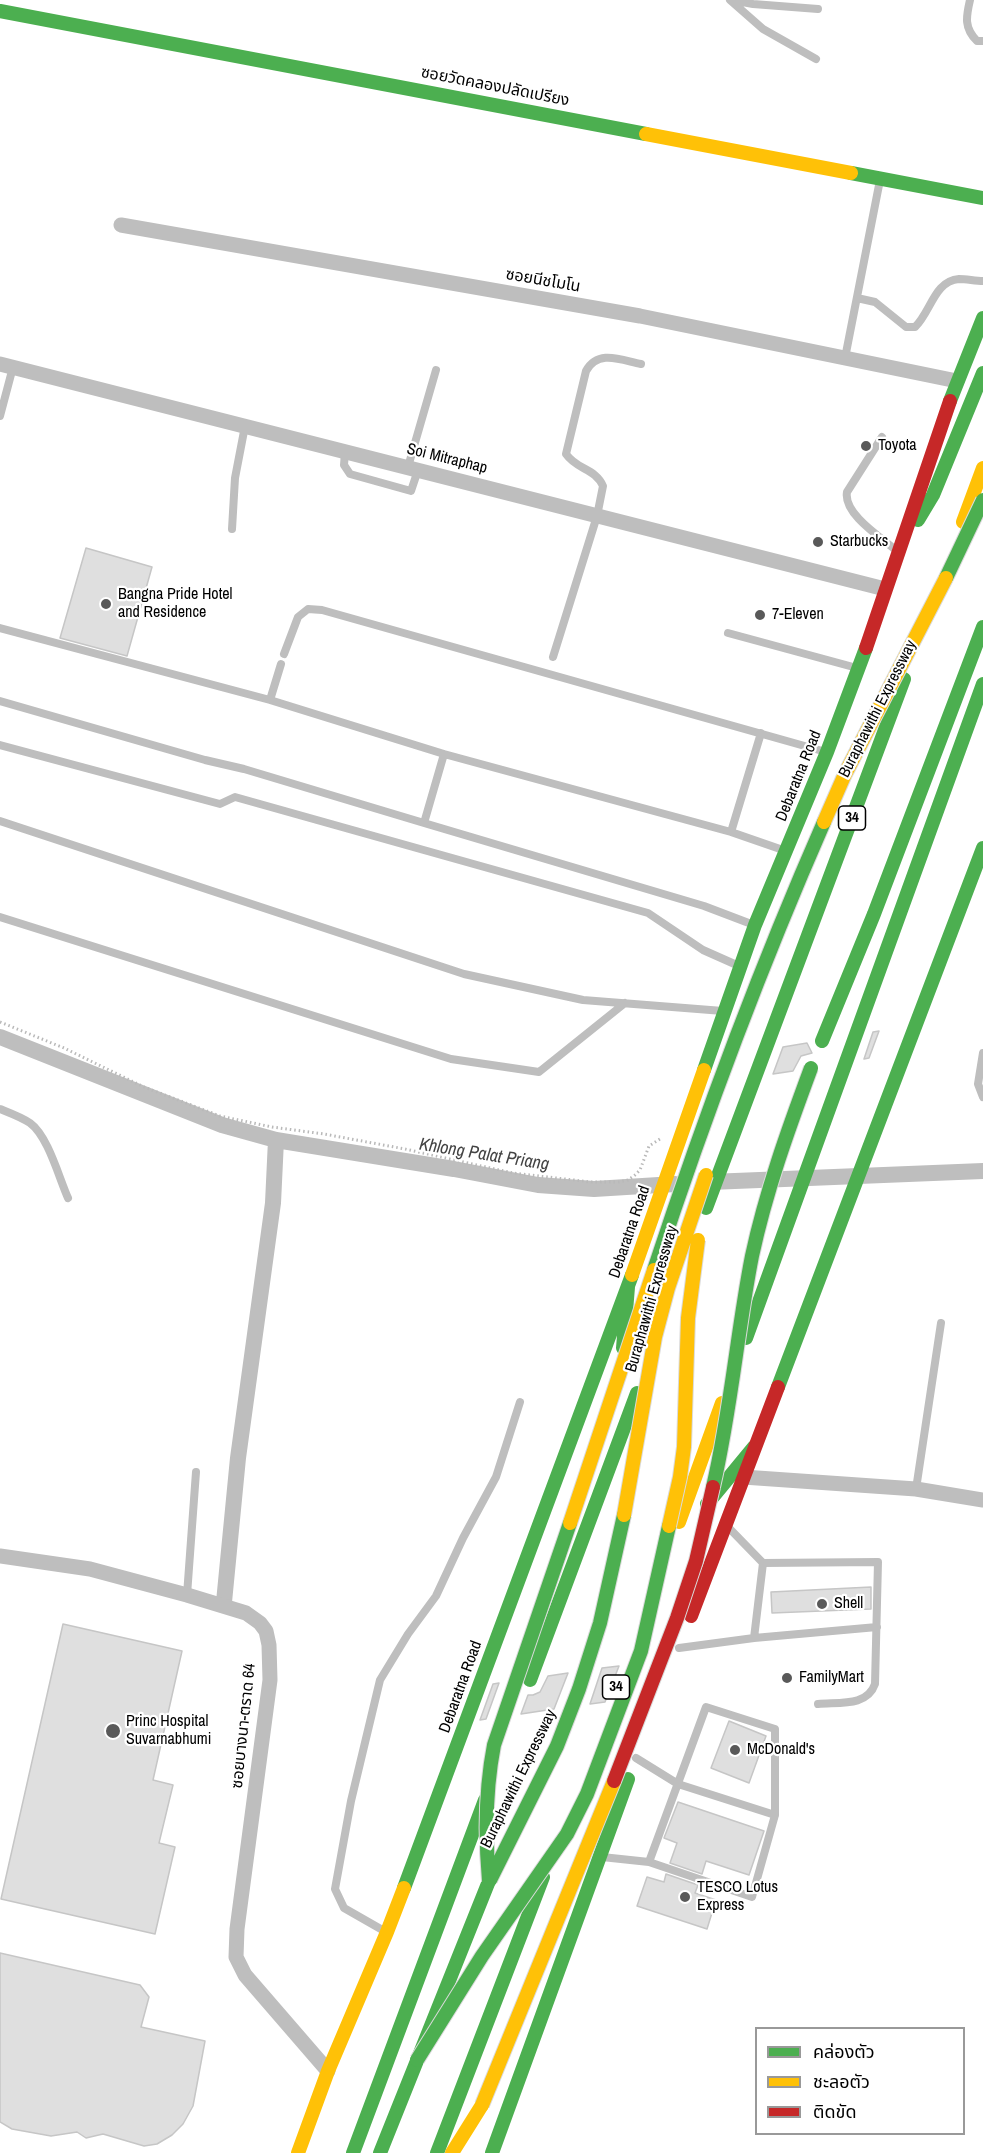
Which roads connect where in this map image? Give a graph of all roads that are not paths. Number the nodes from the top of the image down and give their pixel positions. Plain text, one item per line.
1 (731, 0) edge
2 (970, 0) edge
3 (818, 9) dead end
4 (0, 11) edge
5 (983, 41) edge
6 (816, 59) dead end
7 (880, 178) junction
8 (983, 198) edge
9 (121, 225) dead end
10 (983, 282) edge
11 (857, 298) junction
12 (983, 318) edge
13 (845, 358) junction
14 (641, 364) dead end
15 (7, 365) edge
16 (436, 370) dead end
17 (983, 373) edge
18 (957, 381) junction
19 (0, 416) edge
20 (245, 426) junction
21 (882, 437) dead end
22 (345, 452) junction
23 (983, 468) edge
24 (413, 469) junction
25 (983, 500) edge
26 (597, 516) junction
27 (232, 529) dead end
28 (898, 552) junction
29 (885, 589) junction
30 (983, 627) edge
31 (0, 628) edge
32 (728, 633) dead end
33 (284, 654) dead end
34 (553, 657) dead end
35 (281, 664) dead end
36 (859, 669) junction
37 (916, 669) dead end
38 (983, 684) edge
39 (270, 700) junction
40 (0, 701) edge
41 (761, 734) junction
42 (0, 745) edge
43 (827, 752) junction
44 (444, 754) junction
45 (0, 820) edge
46 (423, 823) junction
47 (731, 832) junction
48 (786, 851) junction
49 (982, 857) edge
50 (802, 911) dead end
51 (0, 917) edge
52 (755, 925) junction
53 (741, 966) junction
54 (625, 1003) junction
55 (725, 1012) junction
56 (761, 1022) dead end
57 (822, 1041) dead end
58 (983, 1053) edge
59 (811, 1068) dead end
60 (983, 1097) edge
61 (0, 1109) edge
62 (712, 1155) junction
63 (68, 1198) dead end
64 (628, 1287) junction
65 (941, 1323) dead end
66 (520, 1402) dead end
67 (754, 1447) junction
68 (614, 1454) junction
69 (196, 1472) dead end
70 (743, 1478) junction
71 (916, 1489) junction
72 (983, 1500) edge
73 (725, 1524) junction
74 (669, 1549) junction
75 (0, 1556) edge
76 (763, 1563) junction
77 (187, 1595) junction
78 (877, 1627) junction
79 (754, 1638) junction
80 (679, 1648) junction
81 (818, 1704) dead end
82 (636, 1758) junction
83 (678, 1784) junction
84 (775, 1815) junction
85 (600, 1857) junction
86 (649, 1862) junction
87 (489, 1881) junction
88 (387, 1932) junction
89 (417, 2061) junction
90 (328, 2071) junction
91 (483, 2104) junction
92 (298, 2153) edge
93 (353, 2153) edge
94 (362, 2153) edge
95 (380, 2153) edge
96 (437, 2153) edge
97 (452, 2153) edge
98 (464, 2153) edge
99 (492, 2153) edge

1 - 3 lane
1 - 6 lane
2 - 5 lane
4 - 7 main road, ซอยวัดคลองปลัดเปรียง
7 - 8 main road, ซอยวัดคลองปลัดเปรียง
7 - 11 lane
9 - 13 street, ซอยนีชโมโน
10 - 11 lane
11 - 13 lane
12 - 18 main road, Debaratna Road
13 - 18 street, ซอยนีชโมโน
14 - 26 lane
15 - 19 lane
15 - 20 street, Soi Mitraphap
16 - 24 lane
17 - 28 main road
18 - 28 main road, Debaratna Road
20 - 22 street, Soi Mitraphap
20 - 27 lane
21 - 28 lane
22 - 24 street, Soi Mitraphap
22 - 24 lane
23 - 68 main road, 34
24 - 26 street, Soi Mitraphap
25 - 87 main road, bridge
26 - 29 street, Soi Mitraphap
26 - 34 lane
28 - 29 main road, Debaratna Road
29 - 36 main road, Debaratna Road
30 - 57 main road
31 - 39 lane
32 - 36 lane
33 - 41 lane
35 - 39 lane
36 - 43 main road, Debaratna Road
37 - 50 main road, Buraphawithi Expressway
38 - 74 main road, 34
39 - 44 lane
40 - 46 lane
41 - 43 lane
41 - 47 lane
42 - 53 lane
43 - 48 main road, Debaratna Road
44 - 46 lane
44 - 47 lane
45 - 54 lane
46 - 52 lane
47 - 48 lane
48 - 52 main road, Debaratna Road
49 - 67 main road
51 - 54 lane
52 - 53 main road, Debaratna Road
53 - 55 main road, Debaratna Road
54 - 55 lane
55 - 64 main road, Debaratna Road
56 - 62 main road, Buraphawithi Expressway
58 - 60 lane
59 - 91 main road, bridge
61 - 63 lane
62 - 87 main road, Buraphawithi Expressway, bridge
62 - 89 main road, bridge
64 - 68 main road
64 - 88 main road, Debaratna Road
65 - 71 lane
66 - 88 lane
67 - 70 main road
67 - 74 main road
68 - 93 main road, 34
69 - 77 lane
70 - 71 street
70 - 73 main road
71 - 72 street
73 - 76 lane
73 - 80 main road
74 - 96 main road, 34
75 - 77 street, ซอยบางนา-ตราด 64
76 - 78 lane
76 - 79 lane
77 - 90 street, ซอยบางนา-ตราด 64
78 - 79 lane
78 - 81 lane
79 - 80 lane
80 - 82 main road
82 - 83 lane
82 - 85 main road
83 - 84 lane
83 - 84 lane
83 - 86 lane
84 - 86 lane
85 - 86 lane
85 - 99 main road
87 - 89 main road, Buraphawithi Expressway, bridge
88 - 90 main road, Debaratna Road
89 - 94 main road
89 - 95 main road, Buraphawithi Expressway
90 - 92 main road, Debaratna Road
91 - 97 main road
91 - 98 main road

